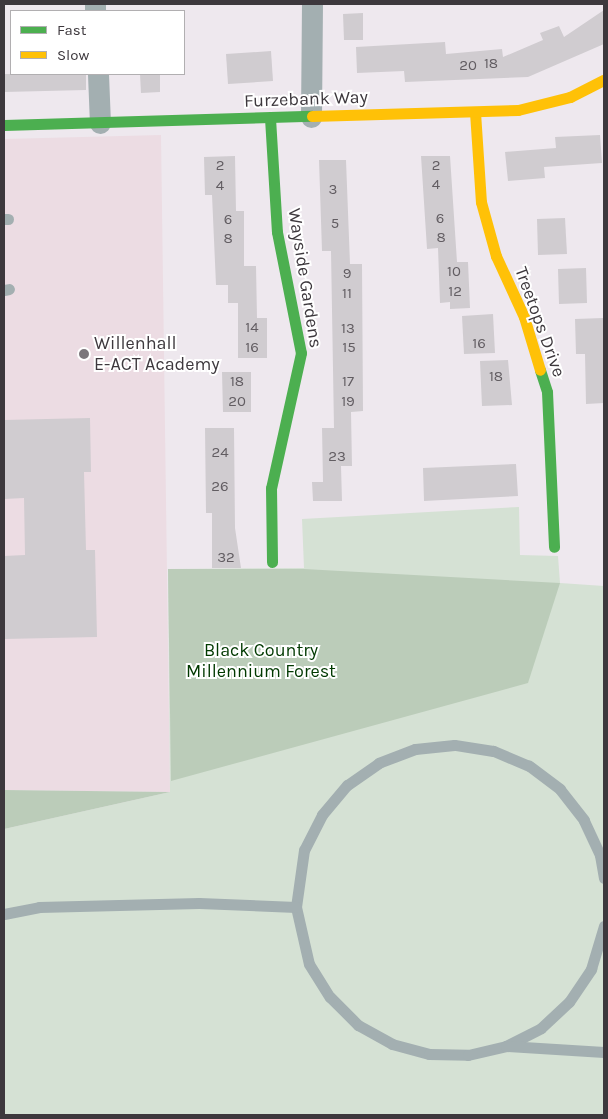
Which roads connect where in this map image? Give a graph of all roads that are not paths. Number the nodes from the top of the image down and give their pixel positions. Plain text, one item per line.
1 (312, 4) edge
2 (98, 75) edge
3 (604, 80) edge
4 (475, 112) junction
5 (311, 117) junction
6 (270, 118) junction
7 (100, 123) junction
8 (4, 124) edge
9 (554, 547) dead end
10 (272, 562) dead end
11 (589, 830) junction
12 (604, 842) edge
13 (604, 878) edge
14 (296, 907) junction
15 (4, 914) edge
16 (604, 926) edge
17 (506, 1046) junction
18 (604, 1052) edge

1 - 5 street
2 - 7 street
3 - 4 street, Furzebank Way
4 - 5 street, Furzebank Way
4 - 9 street, Treetops Drive
5 - 6 street, Furzebank Way
6 - 7 street, Furzebank Way
6 - 10 street, Wayside Gardens
7 - 8 street, Furzebank Way
11 - 12 lane
11 - 13 lane
11 - 14 lane
14 - 15 lane
14 - 17 lane
16 - 17 lane
17 - 18 lane

